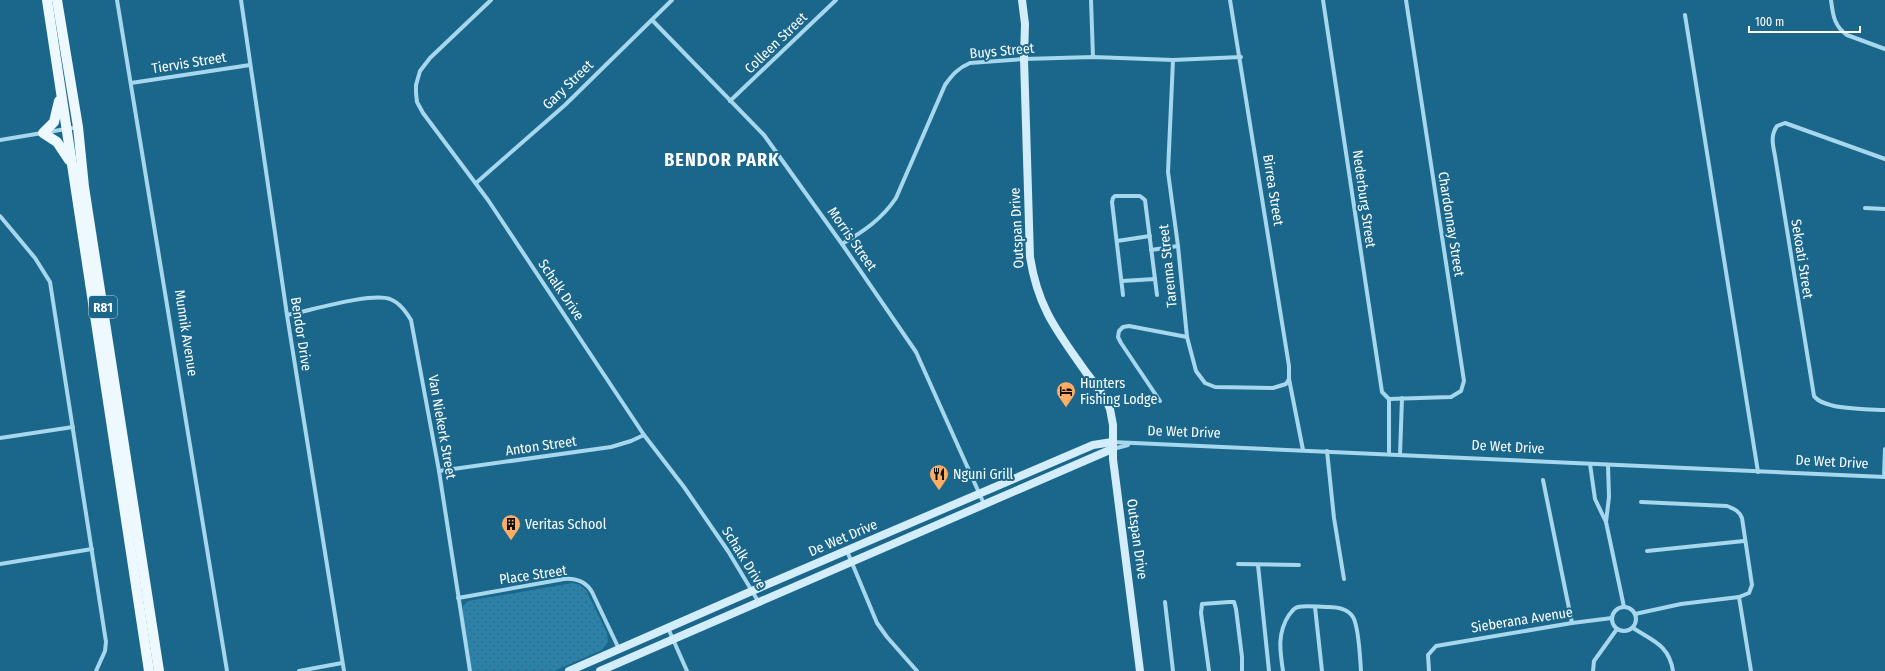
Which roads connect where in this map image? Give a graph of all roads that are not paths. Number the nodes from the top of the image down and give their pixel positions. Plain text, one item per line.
1 (47, 0) edge
2 (57, 0) edge
3 (117, 0) edge
4 (241, 0) edge
5 (491, 0) edge
6 (672, 0) edge
7 (836, 0) edge
8 (1022, 0) edge
9 (1091, 0) edge
10 (1230, 0) edge
11 (1323, 0) edge
12 (1406, 0) edge
13 (1831, 0) edge
14 (1685, 15) dead end
15 (652, 20) junction
16 (1885, 49) edge
17 (1093, 57) junction
18 (1241, 57) junction
19 (1024, 59) junction
20 (1173, 60) junction
21 (250, 66) junction
22 (131, 83) junction
23 (61, 90) junction
24 (730, 101) junction
25 (78, 127) junction
26 (67, 128) junction
27 (43, 133) junction
28 (0, 140) edge
29 (1885, 158) edge
30 (72, 167) junction
31 (476, 183) junction
32 (1865, 208) dead end
33 (1885, 209) edge
34 (0, 216) edge
35 (1150, 236) junction
36 (1117, 241) junction
37 (842, 244) junction
38 (1178, 246) junction
39 (1152, 250) junction
40 (1155, 279) junction
41 (1122, 281) junction
42 (1157, 294) dead end
43 (1124, 295) dead end
44 (287, 315) junction
45 (1187, 337) junction
46 (1289, 379) junction
47 (1402, 398) junction
48 (1389, 399) junction
49 (1160, 401) dead end
50 (1885, 410) edge
51 (72, 427) junction
52 (644, 435) junction
53 (0, 438) edge
54 (1130, 444) junction
55 (1112, 446) junction
56 (1885, 449) edge
57 (1303, 450) junction
58 (1327, 451) junction
59 (1389, 454) junction
60 (1400, 455) junction
61 (1590, 464) junction
62 (1608, 465) junction
63 (439, 471) junction
64 (1758, 472) junction
65 (1884, 477) edge
66 (1543, 480) dead end
67 (980, 493) junction
68 (1642, 502) dead end
69 (984, 504) junction
70 (1606, 522) junction
71 (1744, 541) junction
72 (92, 550) junction
73 (847, 551) junction
74 (1647, 551) dead end
75 (852, 562) junction
76 (0, 564) edge
77 (1238, 564) dead end
78 (1258, 565) junction
79 (1299, 565) dead end
80 (1344, 579) dead end
81 (752, 590) junction
82 (1739, 597) junction
83 (458, 598) junction
84 (758, 601) junction
85 (1165, 602) dead end
86 (1315, 607) junction
87 (1624, 607) junction
88 (1635, 614) junction
89 (1612, 618) junction
90 (1572, 623) junction
91 (668, 628) junction
92 (1633, 628) junction
93 (1617, 629) junction
94 (673, 640) junction
95 (619, 649) junction
96 (342, 663) junction
97 (96, 671) edge
98 (150, 671) edge
99 (159, 671) edge
100 (227, 671) edge
101 (299, 671) edge
102 (344, 671) edge
103 (470, 671) edge
104 (569, 671) edge
105 (600, 671) edge
106 (688, 671) edge
107 (917, 671) edge
108 (1140, 671) edge
109 (1173, 671) edge
110 (1209, 671) edge
111 (1242, 671) edge
112 (1269, 671) edge
113 (1283, 671) edge
114 (1322, 671) edge
115 (1361, 671) edge
116 (1429, 671) edge
117 (1593, 671) edge
118 (1673, 671) edge
119 (1750, 671) edge

1 - 23 main road, R81
2 - 25 main road, R81
3 - 22 street, Munnik Avenue
4 - 21 street, Bendor Drive
5 - 31 street, Schalk Drive
6 - 15 street, Gary Street
7 - 24 street, Colleen Street
8 - 19 street, Outspan Drive
9 - 17 street
10 - 18 street, Birrea Street
11 - 48 street, Nederburg Street
12 - 47 street, Chardonnay Street
13 - 16 street
14 - 64 street
15 - 24 street, Morris Street
15 - 31 street, Gary Street
17 - 19 street, Buys Street
17 - 20 street, Buys Street
18 - 20 street, Buys Street
18 - 46 street, Birrea Street
19 - 37 street, Buys Street
19 - 55 street, Outspan Drive
20 - 38 street, Tarenna Street
21 - 22 street, Tiervis Street
21 - 44 street, Bendor Drive
22 - 100 street, Munnik Avenue
23 - 26 main road, R81
23 - 27 main road
24 - 37 street, Morris Street
25 - 26 street
25 - 99 main road, R81
26 - 27 street
26 - 30 main road, R81
27 - 28 street
27 - 30 main road
29 - 50 street, Sekoati Street
30 - 98 main road, R81
31 - 52 street, Schalk Drive
32 - 33 street
34 - 51 street
35 - 36 street
35 - 36 street
35 - 39 street
36 - 41 street
37 - 67 street, Morris Street
38 - 39 street
38 - 45 street, Tarenna Street
39 - 40 street
40 - 41 street
40 - 42 street
41 - 43 street
44 - 63 street, Van Niekerk Street
44 - 96 street, Bendor Drive
45 - 46 street, Tarenna Street
45 - 49 street
46 - 57 street, Birrea Street
47 - 48 street
47 - 60 street
48 - 59 street, Nederburg Street
51 - 53 street
51 - 72 street
52 - 63 street, Anton Street
52 - 81 street, Schalk Drive
54 - 55 street, De Wet Drive
54 - 55 street, De Wet Drive
54 - 57 street, De Wet Drive
55 - 67 street, De Wet Drive
55 - 69 street, De Wet Drive
55 - 108 street, Outspan Drive
56 - 65 street
57 - 58 street, De Wet Drive
58 - 59 street, De Wet Drive
58 - 80 street
59 - 60 street, De Wet Drive
60 - 61 street, De Wet Drive
61 - 62 street, De Wet Drive
61 - 70 street
62 - 64 street, De Wet Drive
62 - 70 street
63 - 83 street, Van Niekerk Street
64 - 65 street, De Wet Drive
66 - 90 street
67 - 69 street, Morris Street
67 - 73 street, De Wet Drive
68 - 71 street
69 - 75 street, De Wet Drive
70 - 87 street
71 - 74 street
71 - 82 street
72 - 76 street
72 - 97 street
73 - 75 street
73 - 81 street, De Wet Drive
75 - 84 street, De Wet Drive
75 - 107 street
77 - 78 street
78 - 79 street
78 - 112 street
81 - 84 street, Schalk Drive
81 - 91 street, De Wet Drive
82 - 88 street
82 - 119 street
83 - 95 street, Place Street
83 - 103 street, Van Niekerk Street
84 - 94 street, De Wet Drive
85 - 109 street
86 - 113 street
86 - 114 street
86 - 115 street
87 - 88 street
87 - 89 street
88 - 92 street
89 - 90 street, Sieberana Avenue
89 - 93 street
90 - 116 street, Sieberana Avenue
91 - 94 street
91 - 95 street, De Wet Drive
92 - 93 street
92 - 118 street
93 - 117 street
94 - 105 street, De Wet Drive
94 - 106 street
95 - 104 street, De Wet Drive
96 - 101 street
96 - 102 street, Bendor Drive
110 - 111 street

